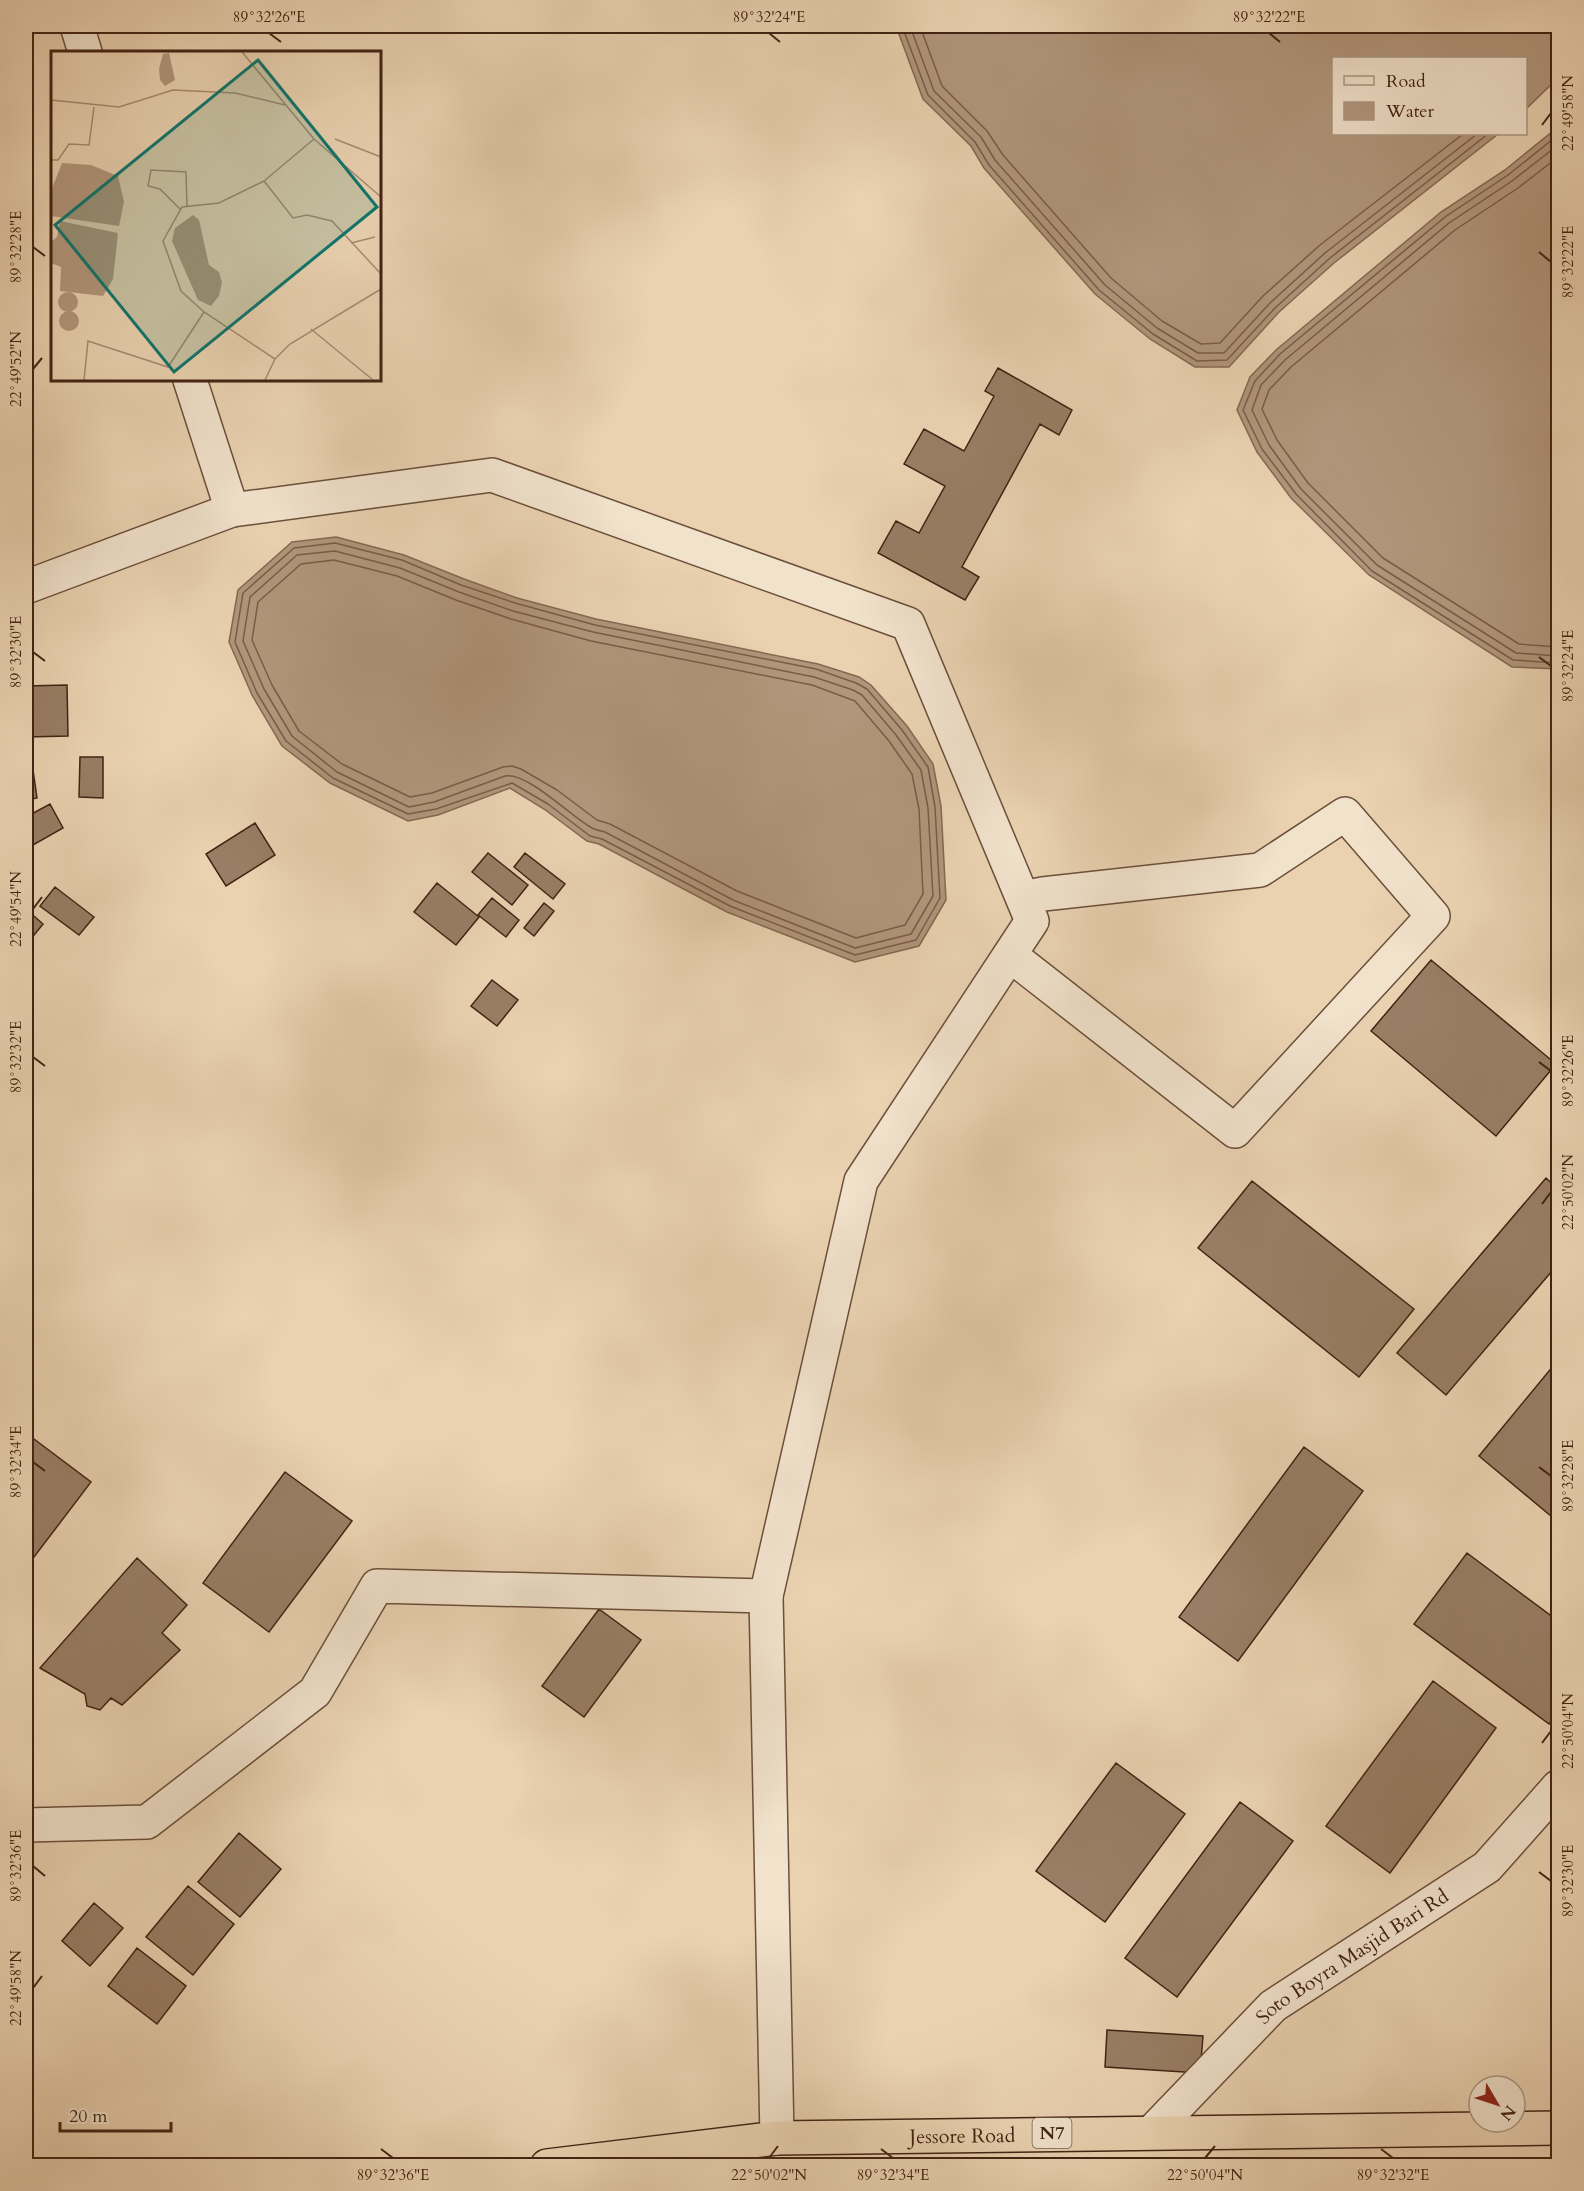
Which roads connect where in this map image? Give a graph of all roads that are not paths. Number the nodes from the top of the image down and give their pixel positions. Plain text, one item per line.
1 (77, 26) edge
2 (86, 51) edge
3 (190, 381) edge
4 (232, 510) junction
5 (26, 587) edge
6 (1023, 898) junction
7 (1010, 956) junction
8 (766, 1596) junction
9 (1558, 1787) edge
10 (26, 1825) edge
11 (1558, 2128) edge
12 (1152, 2132) junction
13 (777, 2138) junction
14 (547, 2166) edge

1 - 2 street
3 - 4 street
4 - 5 street
4 - 6 street
6 - 7 street
6 - 7 street
7 - 8 street
8 - 10 street
8 - 13 street
9 - 12 street, Soto Boyra Masjid Bari Rd
11 - 12 highway, Jessore Road / N7
12 - 13 highway, Jessore Road / N7
13 - 14 highway, Jessore Road / N7

